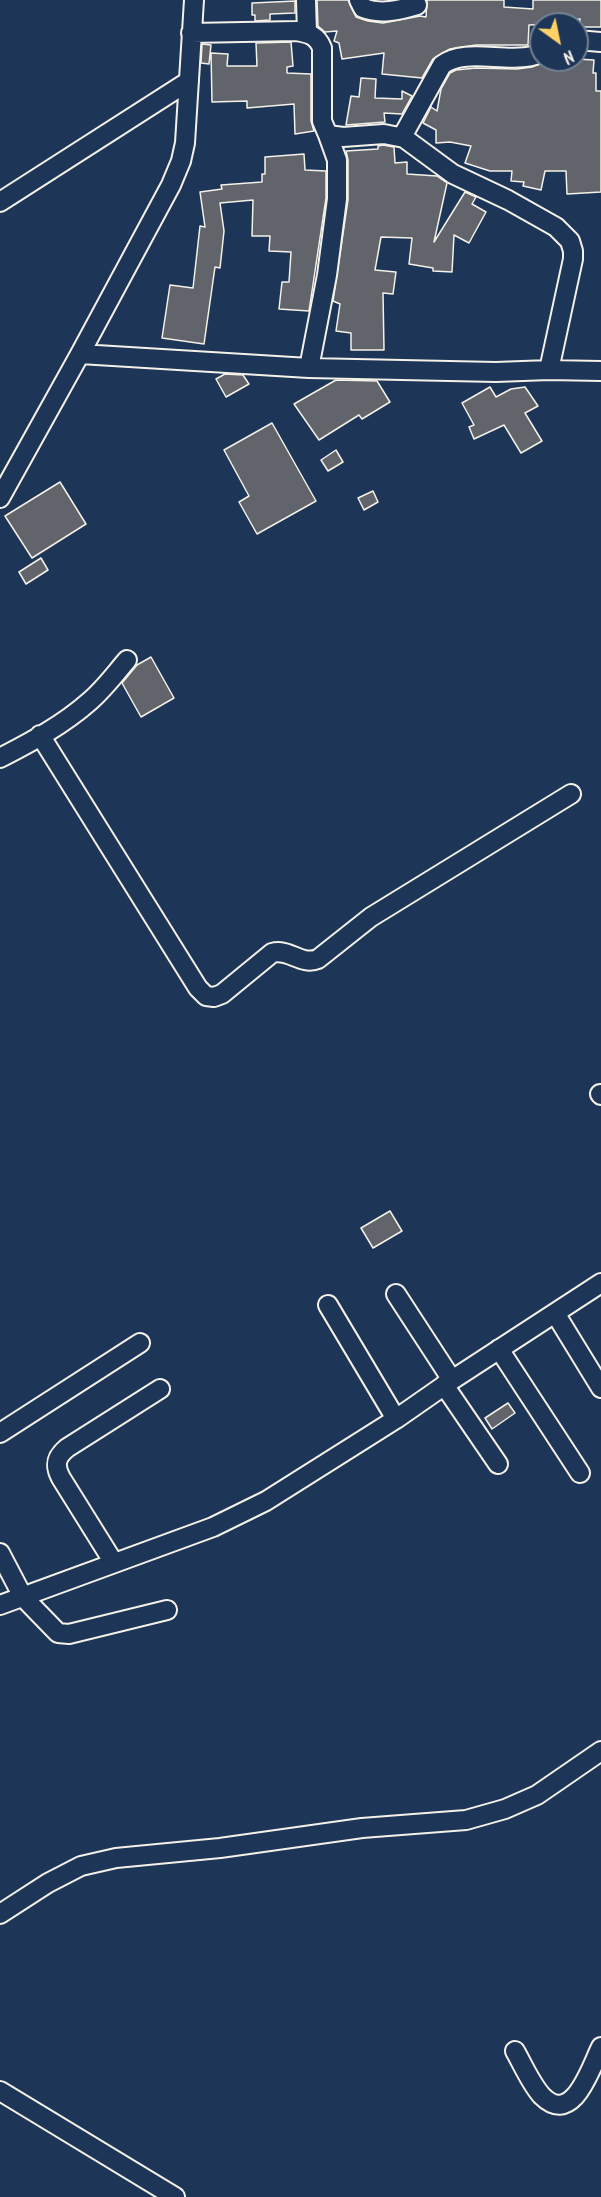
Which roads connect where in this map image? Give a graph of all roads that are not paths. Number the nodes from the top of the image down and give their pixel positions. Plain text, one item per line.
1 (194, 0) edge
2 (306, 0) edge
3 (359, 0) edge
4 (417, 5) dead end
5 (191, 33) junction
6 (307, 33) junction
7 (529, 56) edge
8 (189, 81) junction
9 (328, 135) junction
10 (402, 137) junction
11 (0, 202) edge
12 (80, 354) junction
13 (309, 368) junction
14 (549, 370) junction
15 (601, 371) edge
16 (0, 498) edge
17 (127, 660) dead end
18 (40, 735) junction
19 (0, 758) edge
20 (571, 794) dead end
21 (601, 1283) edge
22 (396, 1294) dead end
23 (328, 1305) dead end
24 (555, 1313) junction
25 (140, 1343) dead end
26 (499, 1349) junction
27 (448, 1382) junction
28 (601, 1388) edge
29 (160, 1389) dead end
30 (396, 1419) junction
31 (0, 1433) edge
32 (498, 1464) dead end
33 (580, 1473) dead end
34 (0, 1553) edge
35 (114, 1563) junction
36 (23, 1597) junction
37 (0, 1605) edge
38 (167, 1610) dead end
39 (601, 1751) edge
40 (0, 1914) edge
41 (601, 2047) edge
42 (514, 2051) dead end
43 (0, 2091) edge
44 (175, 2197) edge

1 - 5 street
2 - 6 street
3 - 4 street
5 - 6 street
5 - 8 street
6 - 9 street
7 - 10 street
8 - 11 street
8 - 12 street
9 - 10 street
9 - 13 street
10 - 14 street
12 - 13 street
12 - 16 street
13 - 14 street
14 - 15 street
17 - 18 street
18 - 19 street
18 - 20 street
21 - 24 street
22 - 27 street
23 - 30 street
24 - 26 street
24 - 28 street
25 - 31 street
26 - 27 street
26 - 33 street
27 - 30 street
27 - 32 street
29 - 35 street
30 - 35 street
34 - 36 street
35 - 36 street
36 - 37 street
36 - 38 street
39 - 40 street
41 - 42 street
43 - 44 street

